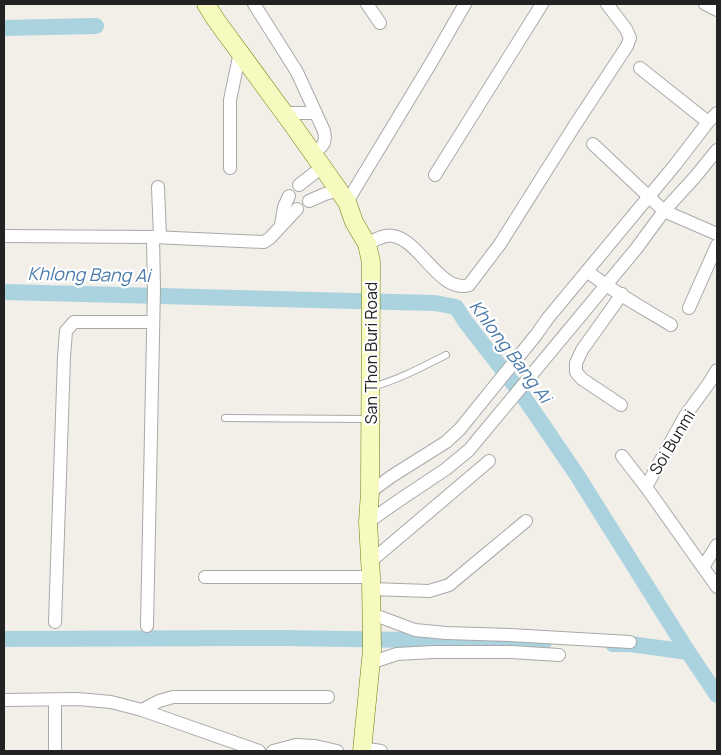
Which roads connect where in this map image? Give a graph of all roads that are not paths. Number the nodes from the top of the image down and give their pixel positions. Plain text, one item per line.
1 (206, 4) edge
2 (254, 4) edge
3 (367, 4) edge
4 (465, 4) edge
5 (542, 4) edge
6 (607, 4) edge
7 (705, 4) edge
8 (717, 10) edge
9 (380, 23) dead end
10 (240, 52) junction
11 (640, 68) dead end
12 (284, 113) junction
13 (316, 113) junction
14 (713, 117) edge
15 (593, 144) dead end
16 (717, 150) edge
17 (318, 161) junction
18 (230, 168) dead end
19 (435, 175) dead end
20 (299, 186) dead end
21 (158, 187) dead end
22 (289, 196) dead end
23 (343, 196) junction
24 (649, 196) junction
25 (309, 201) dead end
26 (297, 209) dead end
27 (664, 211) junction
28 (281, 225) junction
29 (717, 234) edge
30 (4, 236) edge
31 (157, 237) junction
32 (367, 244) junction
33 (717, 245) edge
34 (587, 271) junction
35 (605, 285) junction
36 (622, 294) junction
37 (689, 308) dead end
38 (153, 322) junction
39 (671, 326) dead end
40 (446, 355) dead end
41 (717, 370) edge
42 (370, 388) junction
43 (621, 404) dead end
44 (225, 418) dead end
45 (370, 420) junction
46 (446, 442) junction
47 (622, 456) dead end
48 (458, 459) junction
49 (490, 461) dead end
50 (646, 486) junction
51 (370, 492) junction
52 (526, 521) dead end
53 (368, 522) junction
54 (717, 545) edge
55 (703, 567) junction
56 (370, 576) junction
57 (205, 577) dead end
58 (717, 587) edge
59 (55, 622) dead end
60 (372, 622) junction
61 (147, 626) dead end
62 (630, 642) dead end
63 (559, 655) dead end
64 (371, 657) junction
65 (328, 697) dead end
66 (4, 700) edge
67 (55, 700) junction
68 (142, 710) junction
69 (362, 750) edge
70 (55, 751) edge
71 (259, 751) edge
72 (273, 751) edge
73 (337, 751) edge
74 (380, 751) edge

1 - 10 street, San Thon Buri Road
2 - 13 street
3 - 9 street
4 - 23 street
5 - 19 street
6 - 32 street
7 - 8 street
10 - 12 street, San Thon Buri Road
10 - 18 street
11 - 14 street
12 - 13 street
12 - 17 street, San Thon Buri Road
13 - 17 street
14 - 24 street
15 - 24 street
16 - 27 street
17 - 20 street
17 - 23 street, San Thon Buri Road
21 - 31 street
22 - 28 street
23 - 25 street
23 - 32 street, San Thon Buri Road
24 - 27 street
24 - 34 street
26 - 28 street
27 - 29 street
27 - 35 street
28 - 31 street
30 - 31 street
31 - 38 street
32 - 42 street, San Thon Buri Road
33 - 37 street
34 - 35 street
34 - 46 street
35 - 36 street
35 - 48 street
36 - 39 street
36 - 43 street
38 - 59 street
38 - 61 street
40 - 42 lane
41 - 50 street, Soi Bunmi
42 - 45 street, San Thon Buri Road
44 - 45 lane
45 - 51 street, San Thon Buri Road
46 - 48 street
46 - 51 street
47 - 50 street
48 - 53 street
49 - 56 street
50 - 55 street, Soi Bunmi
51 - 53 street, San Thon Buri Road
52 - 56 street
53 - 56 street, San Thon Buri Road
54 - 55 street
55 - 58 street, Soi Bunmi
56 - 57 street
56 - 60 street, San Thon Buri Road
60 - 62 street
60 - 64 street, San Thon Buri Road
63 - 64 street
64 - 69 street, San Thon Buri Road
65 - 68 street
66 - 67 street
67 - 68 street
67 - 70 street
68 - 71 street
69 - 74 street
72 - 73 street

